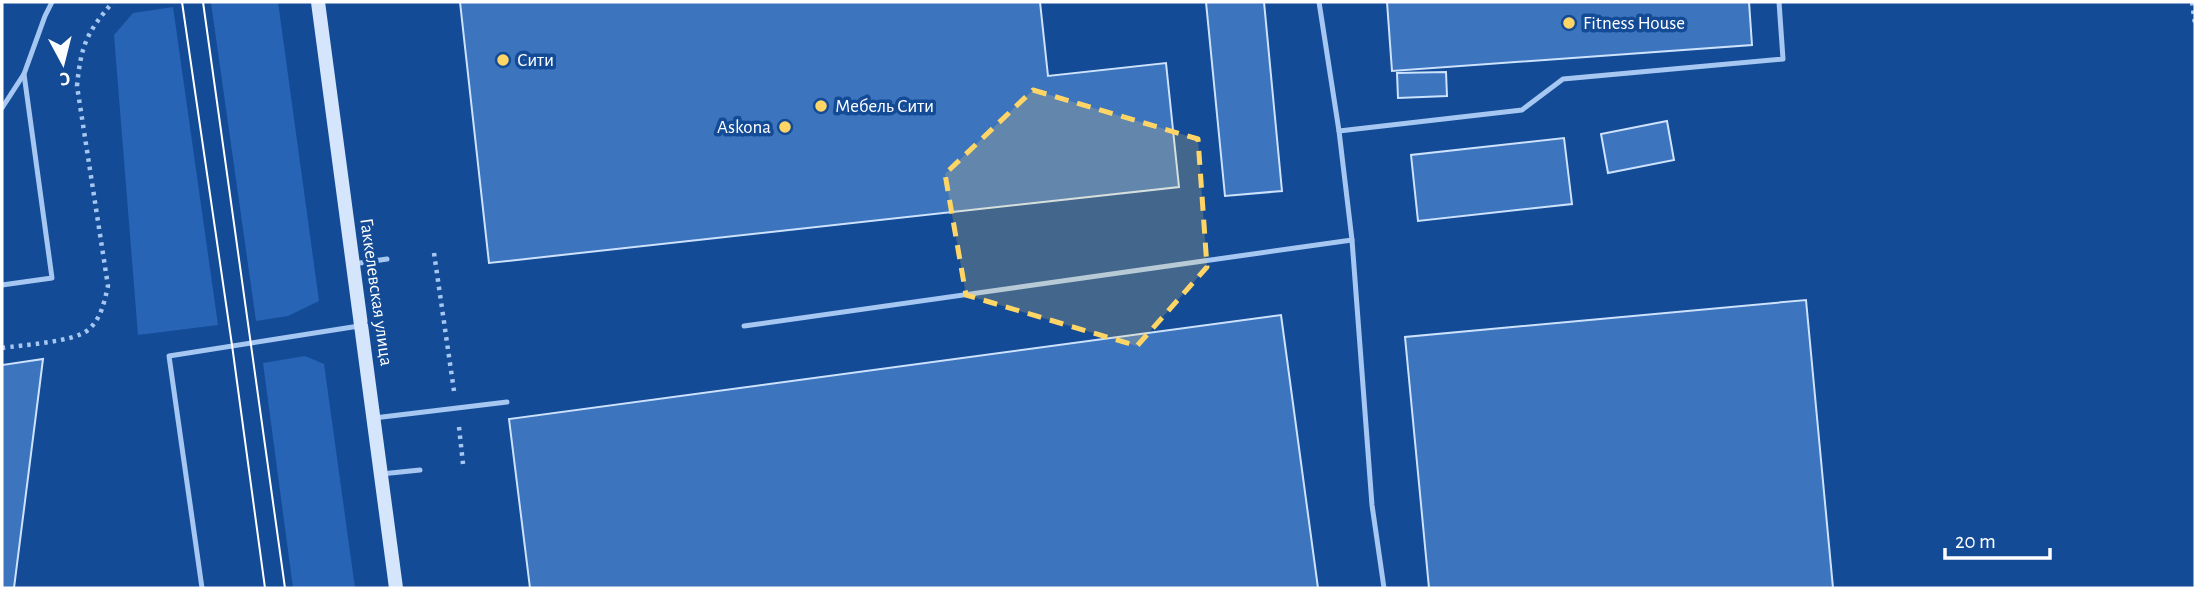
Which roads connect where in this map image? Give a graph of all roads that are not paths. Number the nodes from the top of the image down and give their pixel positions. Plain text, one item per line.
1 (52, 2) edge
2 (318, 2) edge
3 (1319, 2) edge
4 (1779, 2) edge
5 (24, 74) junction
6 (2, 108) edge
7 (1339, 131) junction
8 (1352, 240) junction
9 (387, 259) dead end
10 (353, 264) junction
11 (2, 285) edge
12 (361, 326) junction
13 (744, 326) dead end
14 (507, 402) dead end
15 (373, 418) junction
16 (419, 470) dead end
17 (381, 474) junction
18 (202, 588) edge
19 (396, 588) edge
20 (1384, 588) edge

1 - 5 lane
2 - 10 street, Гаккелевская улица
3 - 7 lane
4 - 7 lane
5 - 6 lane
5 - 11 lane
7 - 8 lane
8 - 13 lane
8 - 20 lane
9 - 10 lane
10 - 12 street, Гаккелевская улица
12 - 15 street, Гаккелевская улица
12 - 18 lane
14 - 15 lane
15 - 17 street, Гаккелевская улица
16 - 17 lane
17 - 19 street, Гаккелевская улица

